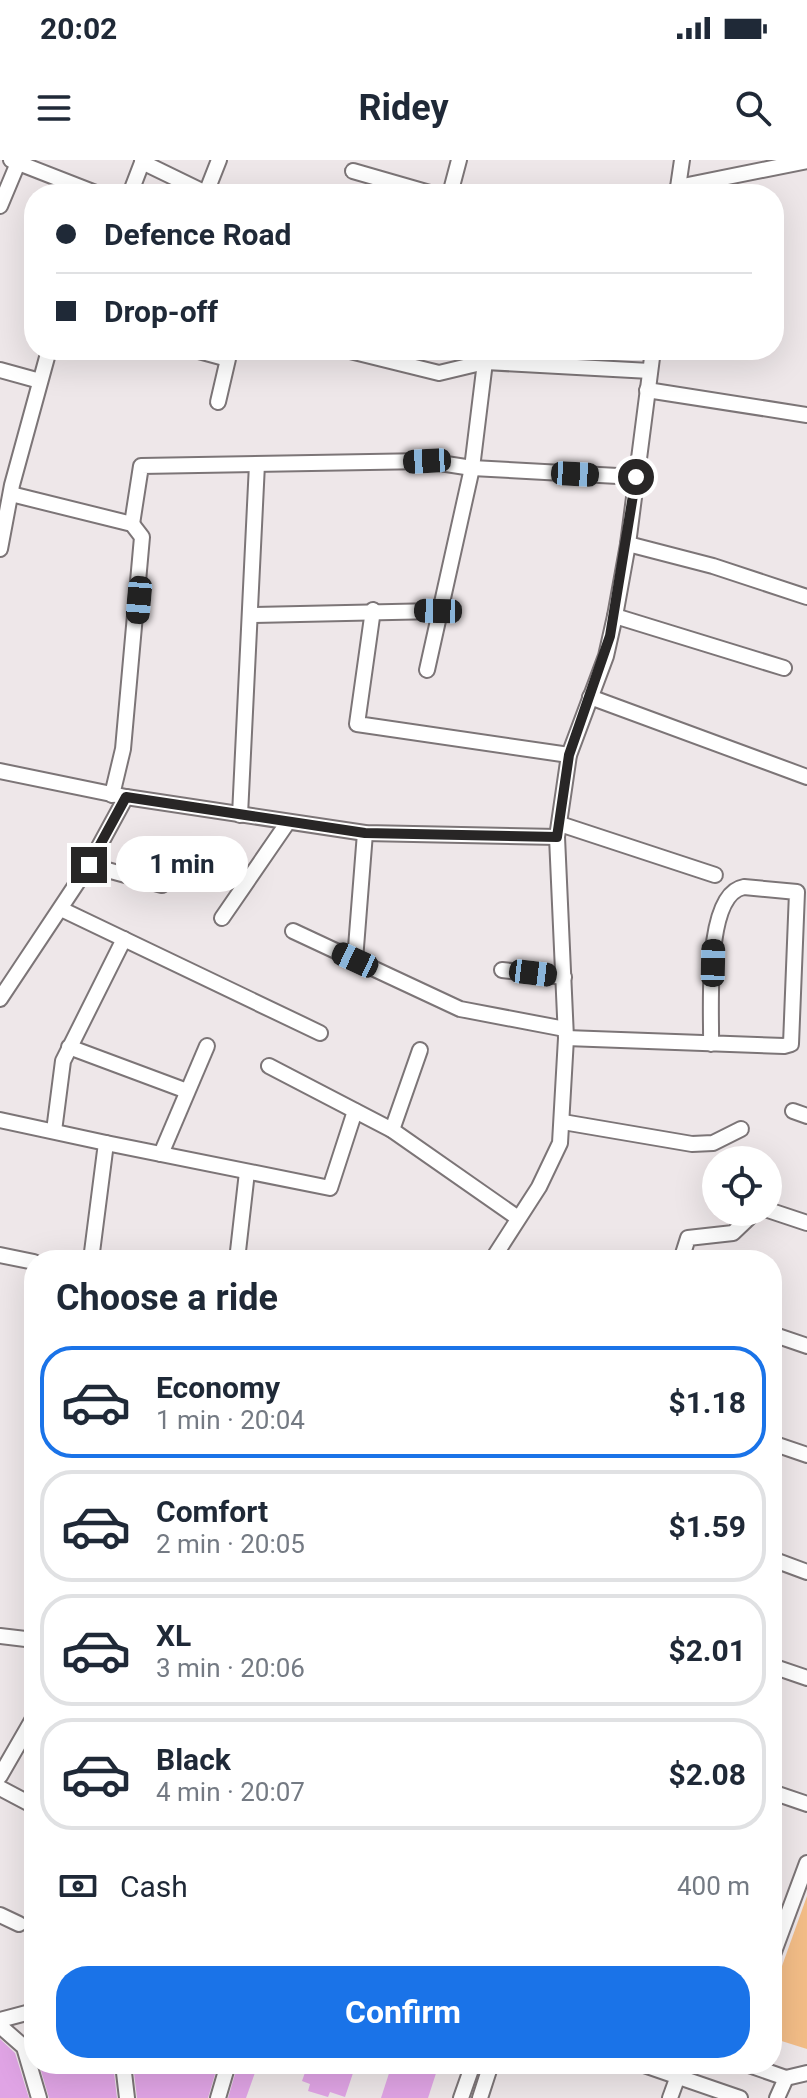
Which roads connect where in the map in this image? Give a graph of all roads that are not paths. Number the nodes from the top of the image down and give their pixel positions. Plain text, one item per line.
1 (219, 160) edge
2 (459, 160) edge
3 (682, 160) edge
4 (142, 161) edge
5 (807, 161) edge
6 (15, 162) edge
7 (353, 171) dead end
8 (72, 184) edge
9 (134, 184) edge
10 (187, 184) edge
11 (211, 184) edge
12 (398, 184) edge
13 (453, 184) edge
14 (679, 184) edge
15 (708, 184) edge
16 (0, 206) edge
17 (46, 360) edge
18 (228, 360) edge
19 (386, 360) edge
20 (652, 360) edge
21 (485, 362) junction
22 (0, 370) edge
23 (650, 371) junction
24 (40, 381) junction
25 (647, 390) junction
26 (218, 402) dead end
27 (807, 415) edge
28 (257, 464) junction
29 (472, 468) junction
30 (636, 477) junction
31 (8, 491) edge
32 (132, 524) junction
33 (628, 544) junction
34 (0, 549) edge
35 (807, 597) edge
36 (373, 610) junction
37 (438, 611) junction
38 (252, 615) junction
39 (615, 616) junction
40 (784, 668) dead end
41 (427, 670) dead end
42 (590, 697) junction
43 (569, 755) junction
44 (4, 772) edge
45 (807, 777) edge
46 (0, 789) edge
47 (119, 796) junction
48 (240, 815) junction
49 (288, 822) junction
50 (558, 830) junction
51 (365, 833) junction
52 (89, 865) junction
53 (715, 875) dead end
54 (162, 885) dead end
55 (61, 909) junction
56 (222, 918) dead end
57 (293, 931) dead end
58 (124, 939) junction
59 (355, 960) junction
60 (502, 970) dead end
61 (564, 977) junction
62 (0, 999) edge
63 (320, 1033) dead end
64 (565, 1034) junction
65 (711, 1044) junction
66 (207, 1046) dead end
67 (69, 1047) junction
68 (420, 1050) dead end
69 (269, 1066) dead end
70 (187, 1091) junction
71 (355, 1111) junction
72 (0, 1120) edge
73 (563, 1122) junction
74 (741, 1129) dead end
75 (392, 1130) junction
76 (54, 1131) junction
77 (106, 1143) junction
78 (161, 1154) junction
79 (247, 1172) junction
80 (782, 1215) edge
81 (518, 1218) junction
82 (807, 1223) edge
83 (740, 1226) edge
84 (92, 1250) edge
85 (238, 1250) edge
86 (498, 1250) edge
87 (684, 1250) edge
88 (0, 1255) edge
89 (24, 1260) edge
90 (782, 1337) edge
91 (807, 1346) edge
92 (782, 1446) edge
93 (807, 1455) edge
94 (782, 1563) edge
95 (807, 1572) edge
96 (0, 1636) edge
97 (24, 1639) edge
98 (782, 1669) edge
99 (807, 1678) edge
100 (24, 1737) edge
101 (0, 1776) edge
102 (0, 1788) edge
103 (782, 1795) edge
104 (24, 1801) edge
105 (807, 1804) edge
106 (807, 1863) edge
107 (0, 1915) edge
108 (19, 1924) dead end
109 (782, 1930) edge
110 (24, 2015) edge
111 (0, 2023) edge
112 (24, 2047) edge
113 (807, 2073) edge
114 (32, 2074) edge
115 (124, 2074) edge
116 (225, 2074) edge
117 (469, 2074) edge
118 (488, 2074) edge
119 (672, 2074) edge
120 (775, 2074) edge
121 (678, 2076) junction
122 (786, 2078) junction
123 (39, 2098) edge
124 (127, 2098) edge
125 (218, 2098) edge
126 (461, 2098) edge
127 (480, 2098) edge
128 (670, 2098) edge
129 (740, 2098) edge
130 (777, 2098) edge

1 - 11 street
2 - 13 street
3 - 14 street
4 - 9 street
4 - 10 street
5 - 15 street
6 - 8 street
6 - 16 street
7 - 12 street
17 - 24 street
18 - 26 street
19 - 21 street
20 - 23 street
21 - 23 street
21 - 29 street
22 - 24 street
23 - 25 street
24 - 31 street
25 - 27 street
25 - 30 street
28 - 29 street
28 - 32 street
28 - 38 street
29 - 30 street
29 - 37 street
30 - 33 street
31 - 32 street
31 - 34 street
32 - 47 street
33 - 35 street
33 - 39 street
36 - 37 street
36 - 38 street
36 - 43 street
37 - 41 street
38 - 48 street
39 - 40 street
39 - 42 street
42 - 43 street
42 - 45 street
43 - 50 street
44 - 46 street
44 - 47 street
47 - 48 street
47 - 52 street
48 - 49 street
49 - 51 street
49 - 56 street
50 - 51 street
50 - 53 street
50 - 61 street
51 - 59 street
52 - 54 street
52 - 55 street
55 - 58 street
55 - 62 street
57 - 59 street
58 - 63 street
58 - 67 street
59 - 64 street
60 - 61 street
61 - 64 street
64 - 65 street
64 - 73 street
65 - 65 street
66 - 70 street
67 - 70 street
67 - 76 street
68 - 75 street
69 - 71 street
70 - 78 street
71 - 75 street
71 - 79 street
72 - 76 street
73 - 74 street
73 - 81 street
75 - 81 street
76 - 77 street
77 - 78 street
77 - 84 street
78 - 79 street
79 - 85 street
80 - 82 street
81 - 86 street
83 - 87 street
88 - 89 street
90 - 91 street
92 - 93 street
94 - 95 street
96 - 97 street
98 - 99 street
100 - 101 street
102 - 104 street
103 - 105 street
106 - 109 street
107 - 108 street
110 - 111 street
111 - 112 street
113 - 122 street
114 - 123 street
115 - 124 street
116 - 125 street
117 - 126 street
118 - 127 street
119 - 121 street
120 - 122 street
121 - 128 street
121 - 129 street
122 - 130 street

